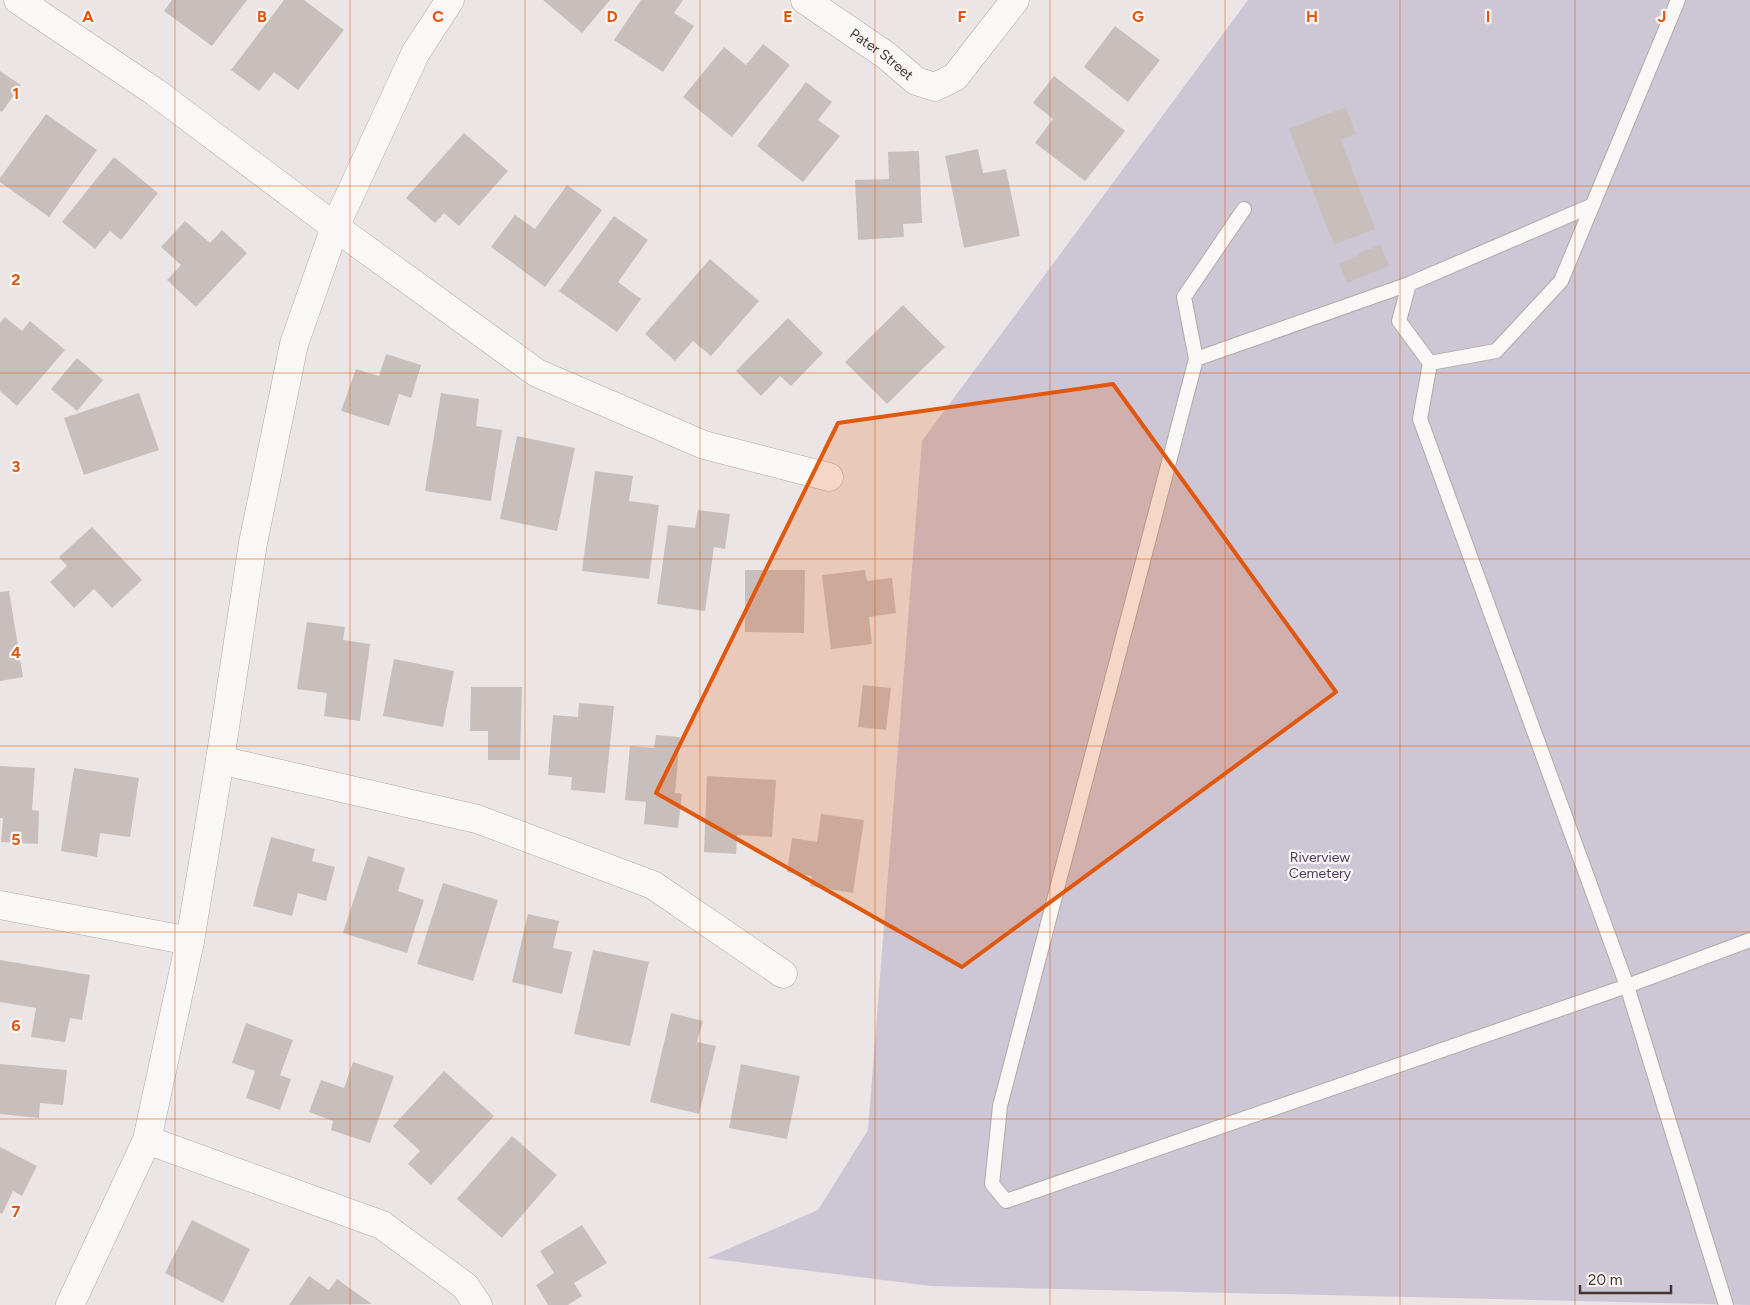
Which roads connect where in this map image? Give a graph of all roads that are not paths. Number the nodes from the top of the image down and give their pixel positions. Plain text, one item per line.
1 (18, 0) edge
2 (450, 0) edge
3 (805, 0) edge
4 (1015, 0) edge
5 (1678, 0) edge
6 (1593, 205) junction
7 (1244, 209) dead end
8 (335, 227) junction
9 (1408, 284) junction
10 (1196, 359) junction
11 (1430, 363) junction
12 (829, 477) dead end
13 (220, 760) junction
14 (0, 905) edge
15 (1750, 940) edge
16 (190, 941) junction
17 (783, 974) dead end
18 (1628, 986) junction
19 (148, 1140) junction
20 (70, 1305) edge
21 (478, 1305) edge
22 (1726, 1305) edge

1 - 8 street
2 - 8 street
3 - 4 street, Pater Street
5 - 6 lane
6 - 9 lane
6 - 11 lane
7 - 10 lane
8 - 12 street
8 - 13 street
9 - 10 lane
9 - 11 lane
10 - 18 lane
11 - 18 lane
13 - 16 street
13 - 17 street
14 - 16 street
15 - 18 lane
16 - 19 street
18 - 22 lane
19 - 20 street
19 - 21 street

